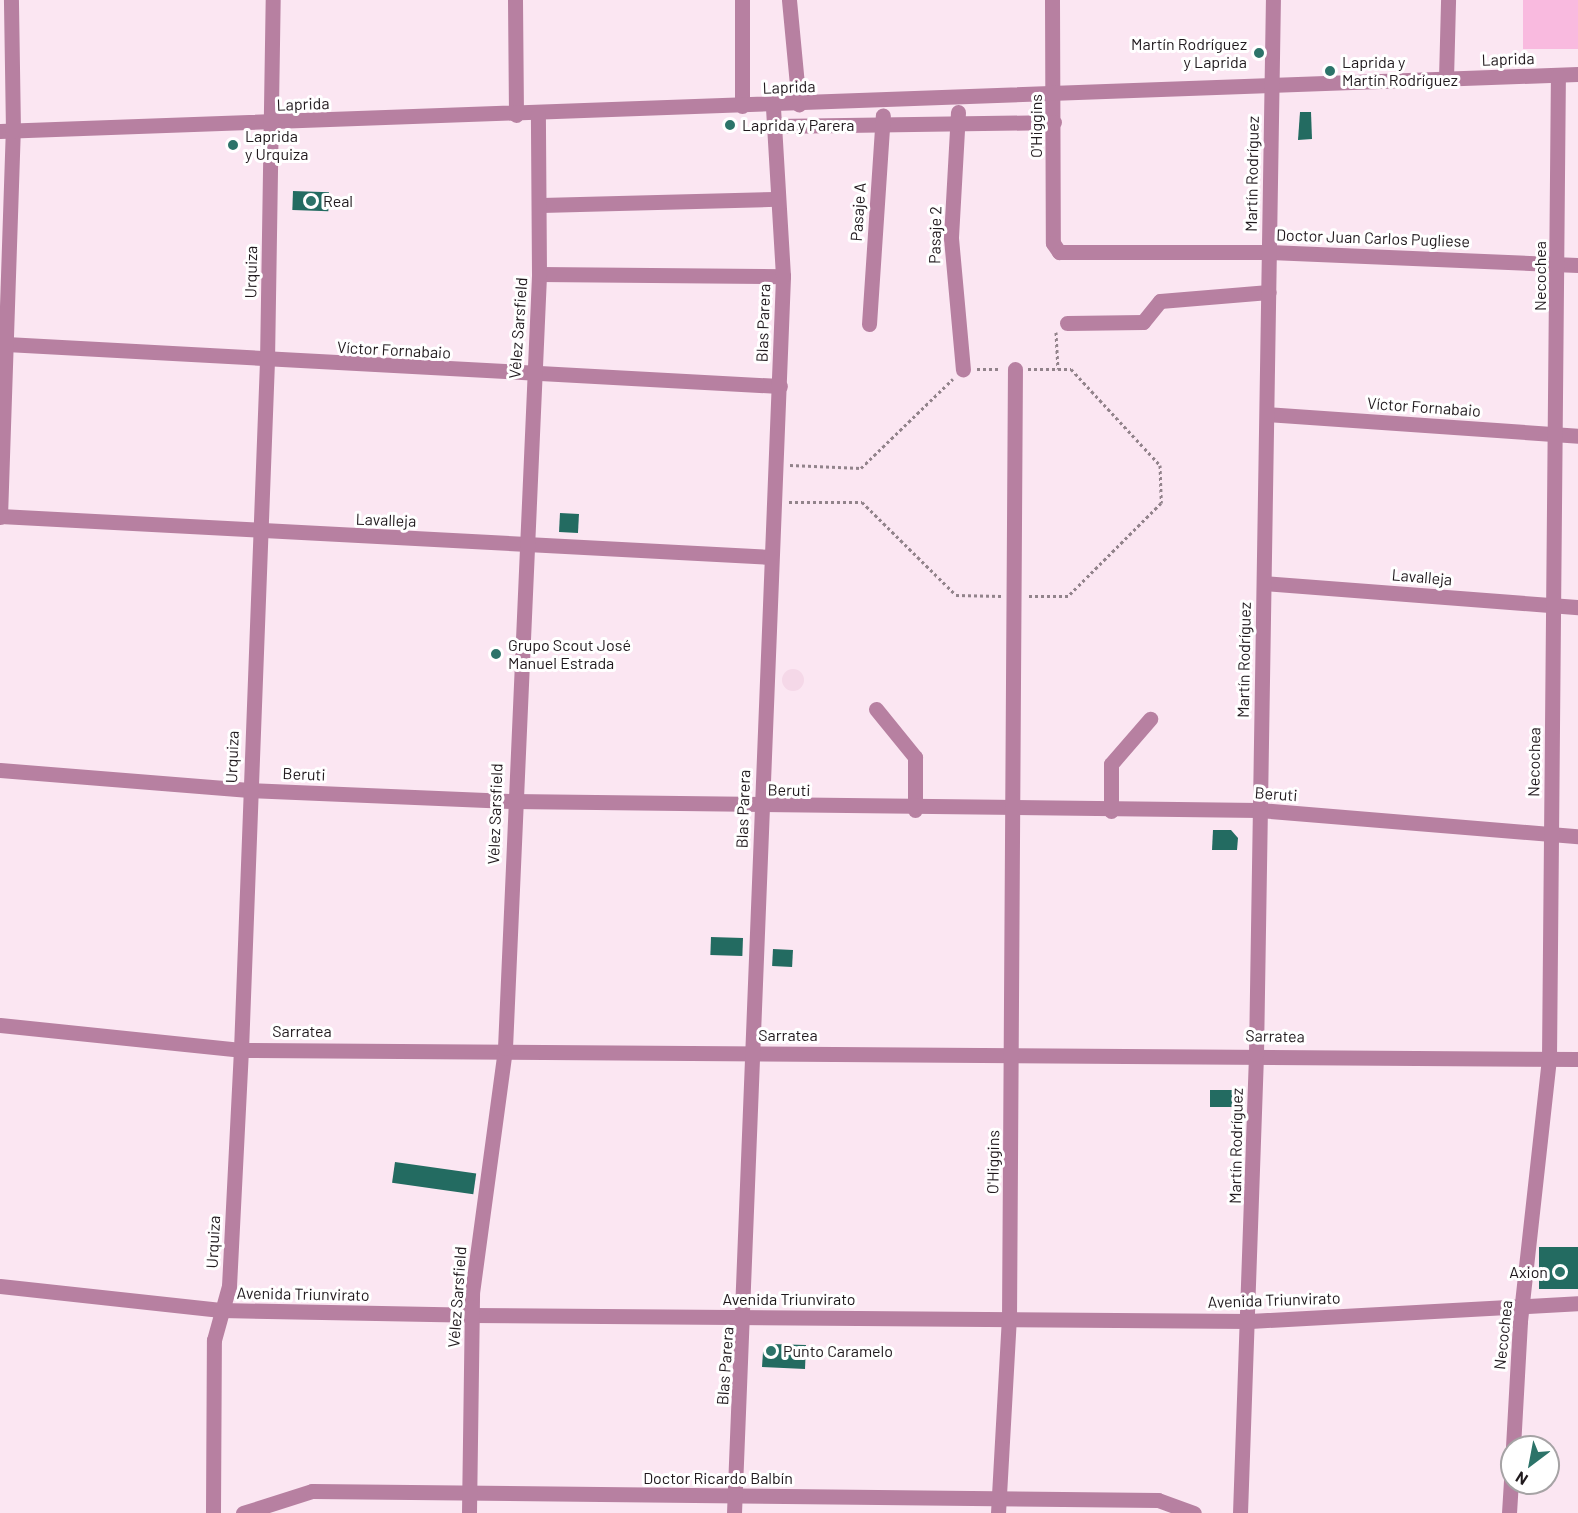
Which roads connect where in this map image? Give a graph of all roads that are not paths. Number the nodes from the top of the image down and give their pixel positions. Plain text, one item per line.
1 (11, 0) edge
2 (273, 0) edge
3 (515, 0) edge
4 (742, 0) edge
5 (789, 0) edge
6 (1052, 0) edge
7 (1274, 0) edge
8 (1448, 0) edge
9 (1578, 74) edge
10 (1558, 75) junction
11 (1446, 79) junction
12 (1272, 85) junction
13 (1054, 95) junction
14 (958, 100) junction
15 (883, 103) junction
16 (799, 105) junction
17 (742, 106) junction
18 (773, 106) junction
19 (538, 114) junction
20 (516, 115) junction
21 (957, 122) junction
22 (1054, 122) junction
23 (273, 123) junction
24 (882, 124) junction
25 (775, 126) junction
26 (7, 131) edge
27 (775, 199) junction
28 (541, 205) junction
29 (1059, 252) joint
30 (1269, 252) junction
31 (1558, 264) junction
32 (1578, 265) edge
33 (539, 274) junction
34 (783, 276) junction
35 (1269, 291) junction
36 (868, 324) dead end
37 (1062, 324) road end
38 (4, 353) edge
39 (267, 362) junction
40 (963, 369) road end
41 (1015, 369) road end
42 (532, 375) junction
43 (780, 386) junction
44 (1267, 414) junction
45 (1556, 434) junction
46 (1578, 436) edge
47 (0, 517) edge
48 (260, 533) junction
49 (525, 544) junction
50 (771, 557) junction
51 (1264, 583) junction
52 (1555, 606) junction
53 (1578, 608) edge
54 (876, 709) dead end
55 (1150, 719) dead end
56 (0, 770) edge
57 (249, 790) junction
58 (512, 801) junction
59 (761, 808) junction
60 (915, 810) junction
61 (1259, 810) junction
62 (1012, 811) junction
63 (1111, 811) junction
64 (1551, 835) junction
65 (1578, 836) edge
66 (0, 1025) edge
67 (506, 1048) junction
68 (241, 1050) junction
69 (753, 1053) junction
70 (1012, 1054) junction
71 (1256, 1054) junction
72 (1549, 1058) junction
73 (1578, 1059) edge
74 (0, 1286) edge
75 (1578, 1303) edge
76 (1523, 1306) junction
77 (221, 1310) junction
78 (471, 1315) junction
79 (746, 1317) junction
80 (1009, 1319) junction
81 (1250, 1321) junction
82 (1514, 1435) edge
83 (470, 1495) junction
84 (1510, 1495) edge
85 (735, 1497) junction
86 (999, 1497) junction
87 (213, 1513) edge
88 (243, 1513) edge
89 (469, 1513) edge
90 (734, 1513) edge
91 (998, 1513) edge
92 (1194, 1513) edge
93 (1240, 1513) edge
94 (1509, 1513) edge

1 - 26 street
2 - 23 street, Urquiza
3 - 20 street
4 - 17 street
5 - 16 street
6 - 13 street, O'Higgins
7 - 12 street, Martín Rodríguez
8 - 11 street
9 - 10 street, Laprida
10 - 11 street, Laprida
10 - 31 street, Necochea
11 - 12 street, Laprida
12 - 13 street, Laprida
12 - 30 street, Martín Rodríguez
13 - 14 street, Laprida
13 - 22 street, O'Higgins
14 - 15 street, Laprida
14 - 21 street, Pasaje 2
15 - 16 street, Laprida
15 - 24 street, Pasaje A
16 - 18 street, Laprida
17 - 18 street, Laprida
17 - 19 street, Laprida
18 - 25 street, Blas Parera
19 - 20 street, Laprida
19 - 28 street, Vélez Sarsfield
20 - 23 street, Laprida
21 - 22 street
21 - 24 street
21 - 40 street, Pasaje 2
22 - 29 street, O'Higgins
23 - 26 street, Laprida
23 - 39 street, Urquiza
24 - 25 street
24 - 36 street, Pasaje A
25 - 27 street, Blas Parera
26 - 38 street
27 - 28 street
27 - 34 street, Blas Parera
28 - 33 street, Vélez Sarsfield
29 - 30 street, Doctor Juan Carlos Pugliese
30 - 31 street, Doctor Juan Carlos Pugliese
30 - 35 street, Martín Rodríguez
31 - 32 street, Doctor Juan Carlos Pugliese
31 - 45 street, Necochea
33 - 34 street
33 - 42 street, Vélez Sarsfield
34 - 43 street, Blas Parera
35 - 37 street
35 - 44 street, Martín Rodríguez
38 - 39 street, Víctor Fornabaio
38 - 47 street
39 - 42 street, Víctor Fornabaio
39 - 48 street, Urquiza
41 - 62 street, O'Higgins
42 - 43 street, Víctor Fornabaio
42 - 49 street, Vélez Sarsfield
43 - 50 street, Blas Parera
44 - 45 street, Víctor Fornabaio
44 - 51 street, Martín Rodríguez
45 - 46 street, Víctor Fornabaio
45 - 52 street, Necochea
47 - 48 street, Lavalleja
48 - 49 street, Lavalleja
48 - 57 street, Urquiza
49 - 50 street, Lavalleja
49 - 58 street, Vélez Sarsfield
50 - 59 street, Blas Parera
51 - 52 street, Lavalleja
51 - 61 street, Martín Rodríguez
52 - 53 street, Lavalleja
52 - 64 street, Necochea
54 - 60 street
55 - 63 street
56 - 57 street, Beruti
57 - 58 street, Beruti
57 - 68 street, Urquiza
58 - 59 street, Beruti
58 - 67 street, Vélez Sarsfield
59 - 60 street, Beruti
59 - 69 street, Blas Parera
60 - 62 street, Beruti
61 - 63 street, Beruti
61 - 64 street, Beruti
61 - 71 street, Martín Rodríguez
62 - 63 street, Beruti
62 - 70 street, O'Higgins
64 - 65 street, Beruti
64 - 72 street, Necochea
66 - 68 street, Sarratea
67 - 68 street, Sarratea
67 - 69 street, Sarratea
67 - 78 street, Vélez Sarsfield
68 - 77 street, Urquiza
69 - 70 street, Sarratea
69 - 79 street, Blas Parera
70 - 71 street, Sarratea
70 - 80 street, O'Higgins
71 - 72 street, Sarratea
71 - 81 street, Martín Rodríguez
72 - 73 street, Sarratea
72 - 76 street, Necochea
74 - 77 street, Avenida Triunvirato
75 - 76 street, Avenida Triunvirato
76 - 81 street, Avenida Triunvirato
76 - 82 street, Necochea
77 - 78 street, Avenida Triunvirato
77 - 87 street, Urquiza
78 - 79 street, Avenida Triunvirato
78 - 83 street, Vélez Sarsfield
79 - 80 street, Avenida Triunvirato
79 - 85 street, Blas Parera
80 - 81 street, Avenida Triunvirato
80 - 86 street, O'Higgins
81 - 93 street, Martín Rodríguez
83 - 85 street, Doctor Ricardo Balbín
83 - 88 street, Doctor Ricardo Balbín
83 - 89 street, Vélez Sarsfield
84 - 94 street
85 - 86 street, Doctor Ricardo Balbín
85 - 90 street, Blas Parera
86 - 91 street, O'Higgins
86 - 92 street, Doctor Ricardo Balbín

